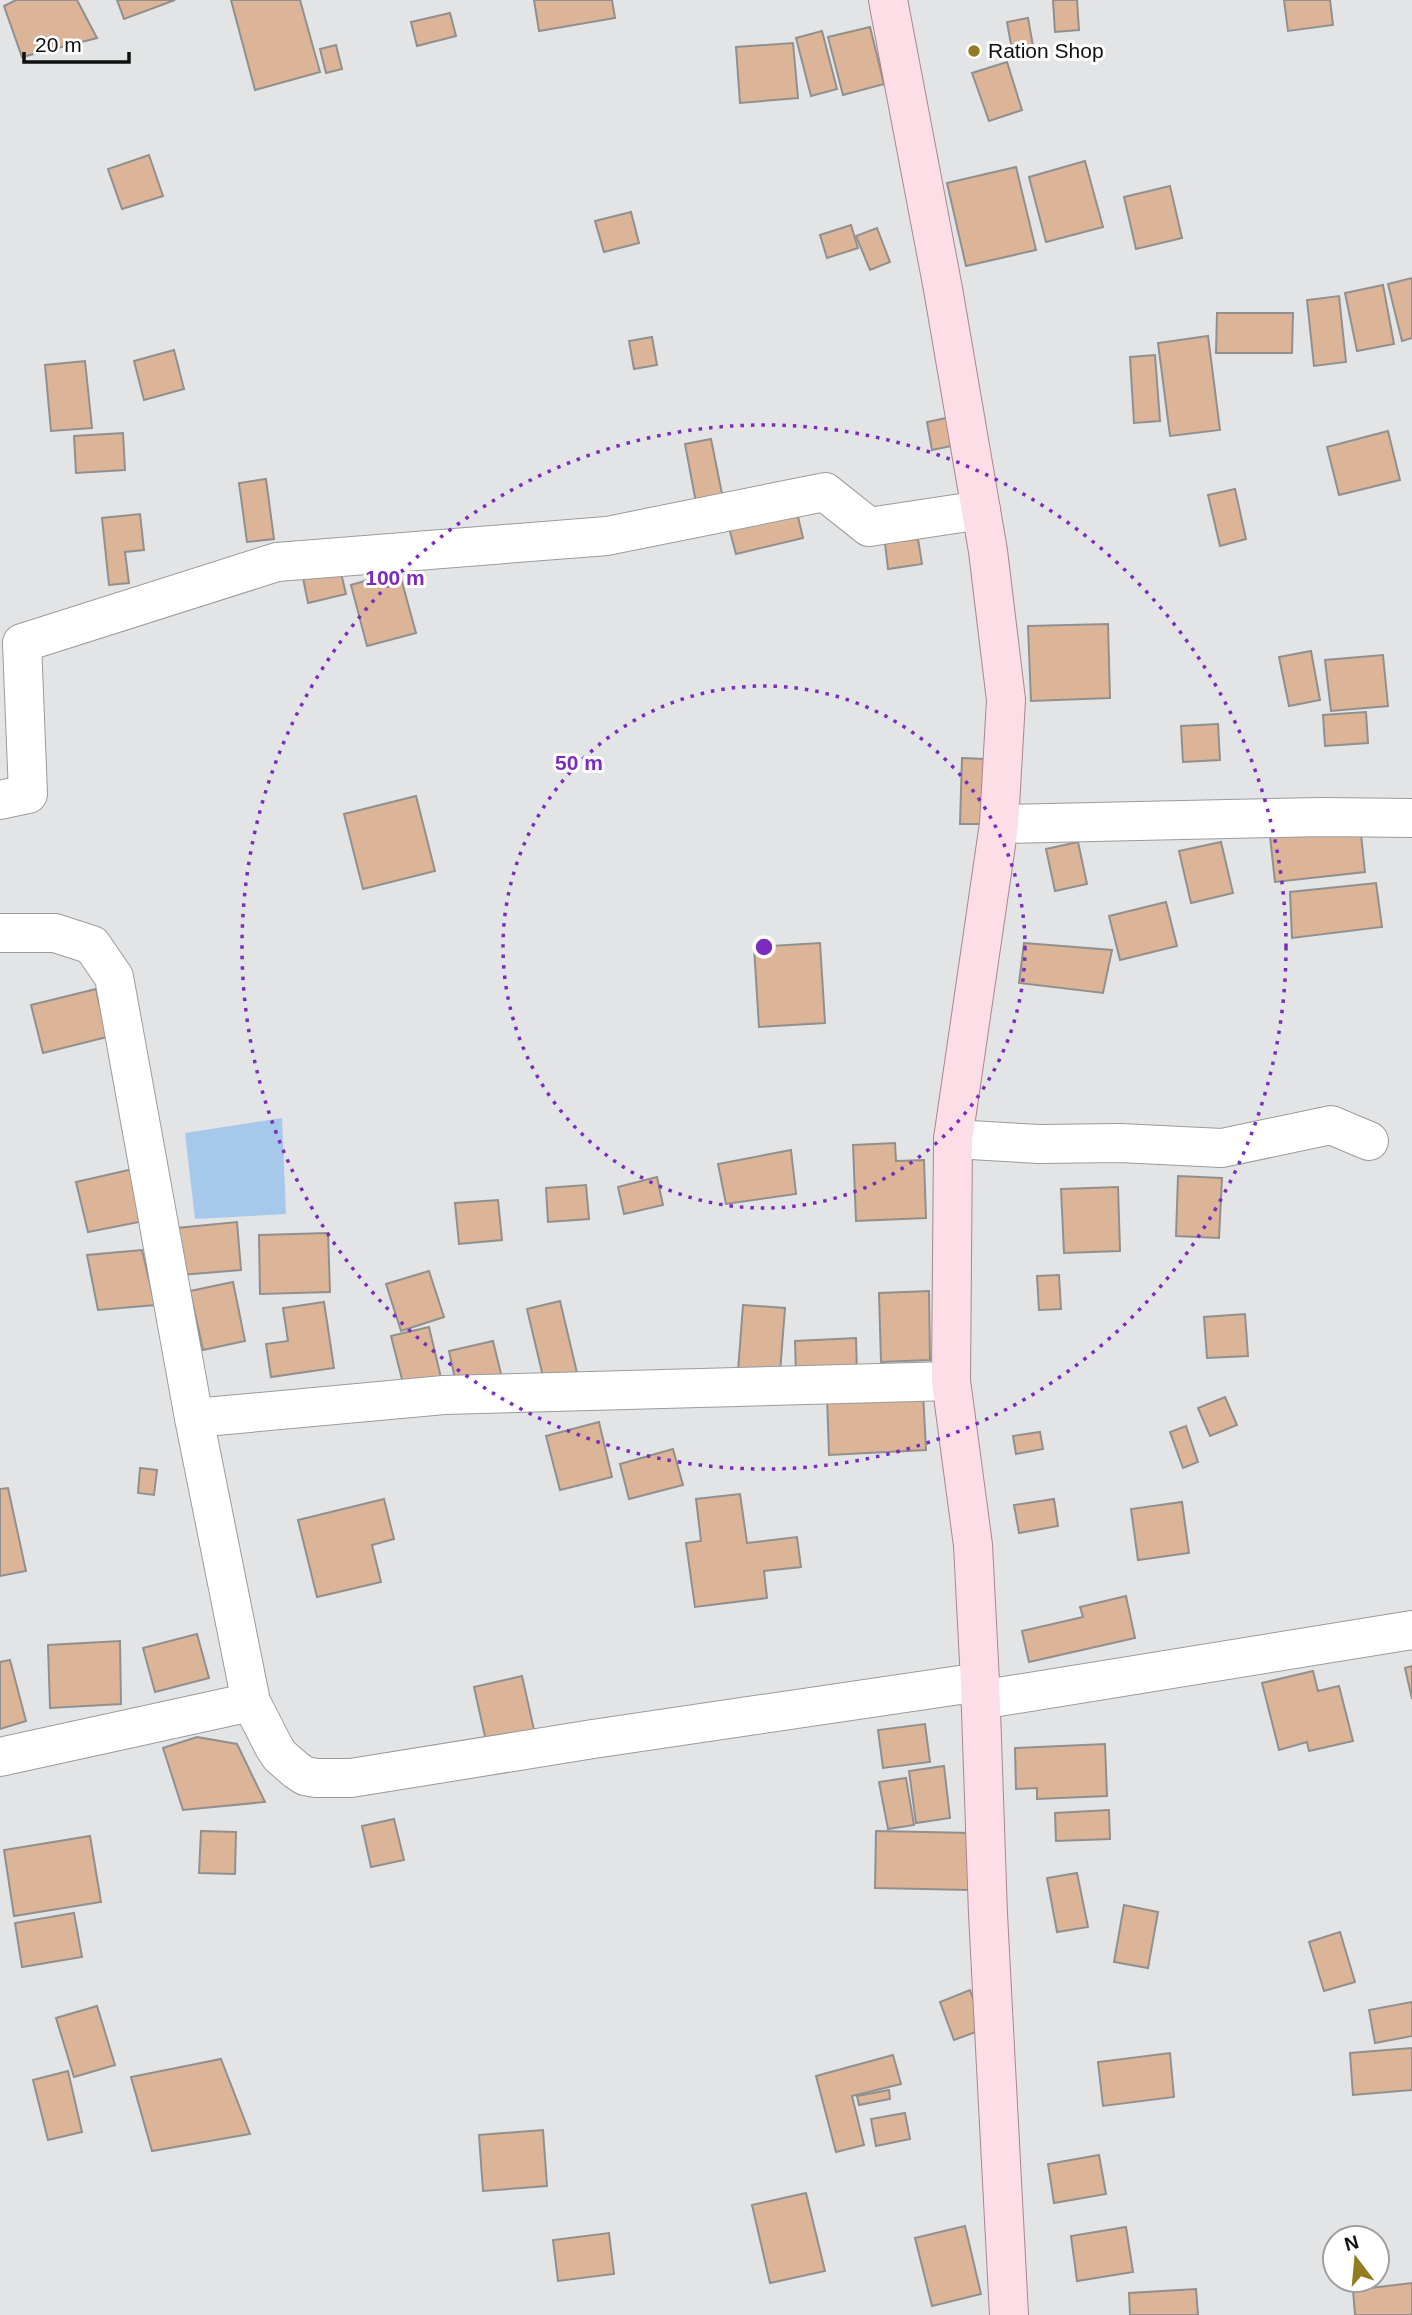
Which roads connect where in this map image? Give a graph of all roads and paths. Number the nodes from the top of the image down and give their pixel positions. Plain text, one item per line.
1 (888, 0) edge
2 (981, 510) junction
3 (0, 800) edge
4 (1412, 818) edge
5 (999, 824) junction
6 (0, 933) edge
7 (953, 1139) junction
8 (1369, 1141) dead end
9 (951, 1381) junction
10 (194, 1418) junction
11 (1412, 1630) edge
12 (980, 1691) junction
13 (251, 1702) junction
14 (0, 1756) edge
15 (1009, 2315) edge

1 - 2 main road
2 - 3 street
2 - 5 main road
4 - 5 street
5 - 7 main road
6 - 10 street
7 - 8 street
7 - 9 main road
9 - 10 street
9 - 12 main road
10 - 13 street
11 - 12 street
12 - 13 street
12 - 15 main road
13 - 14 street

